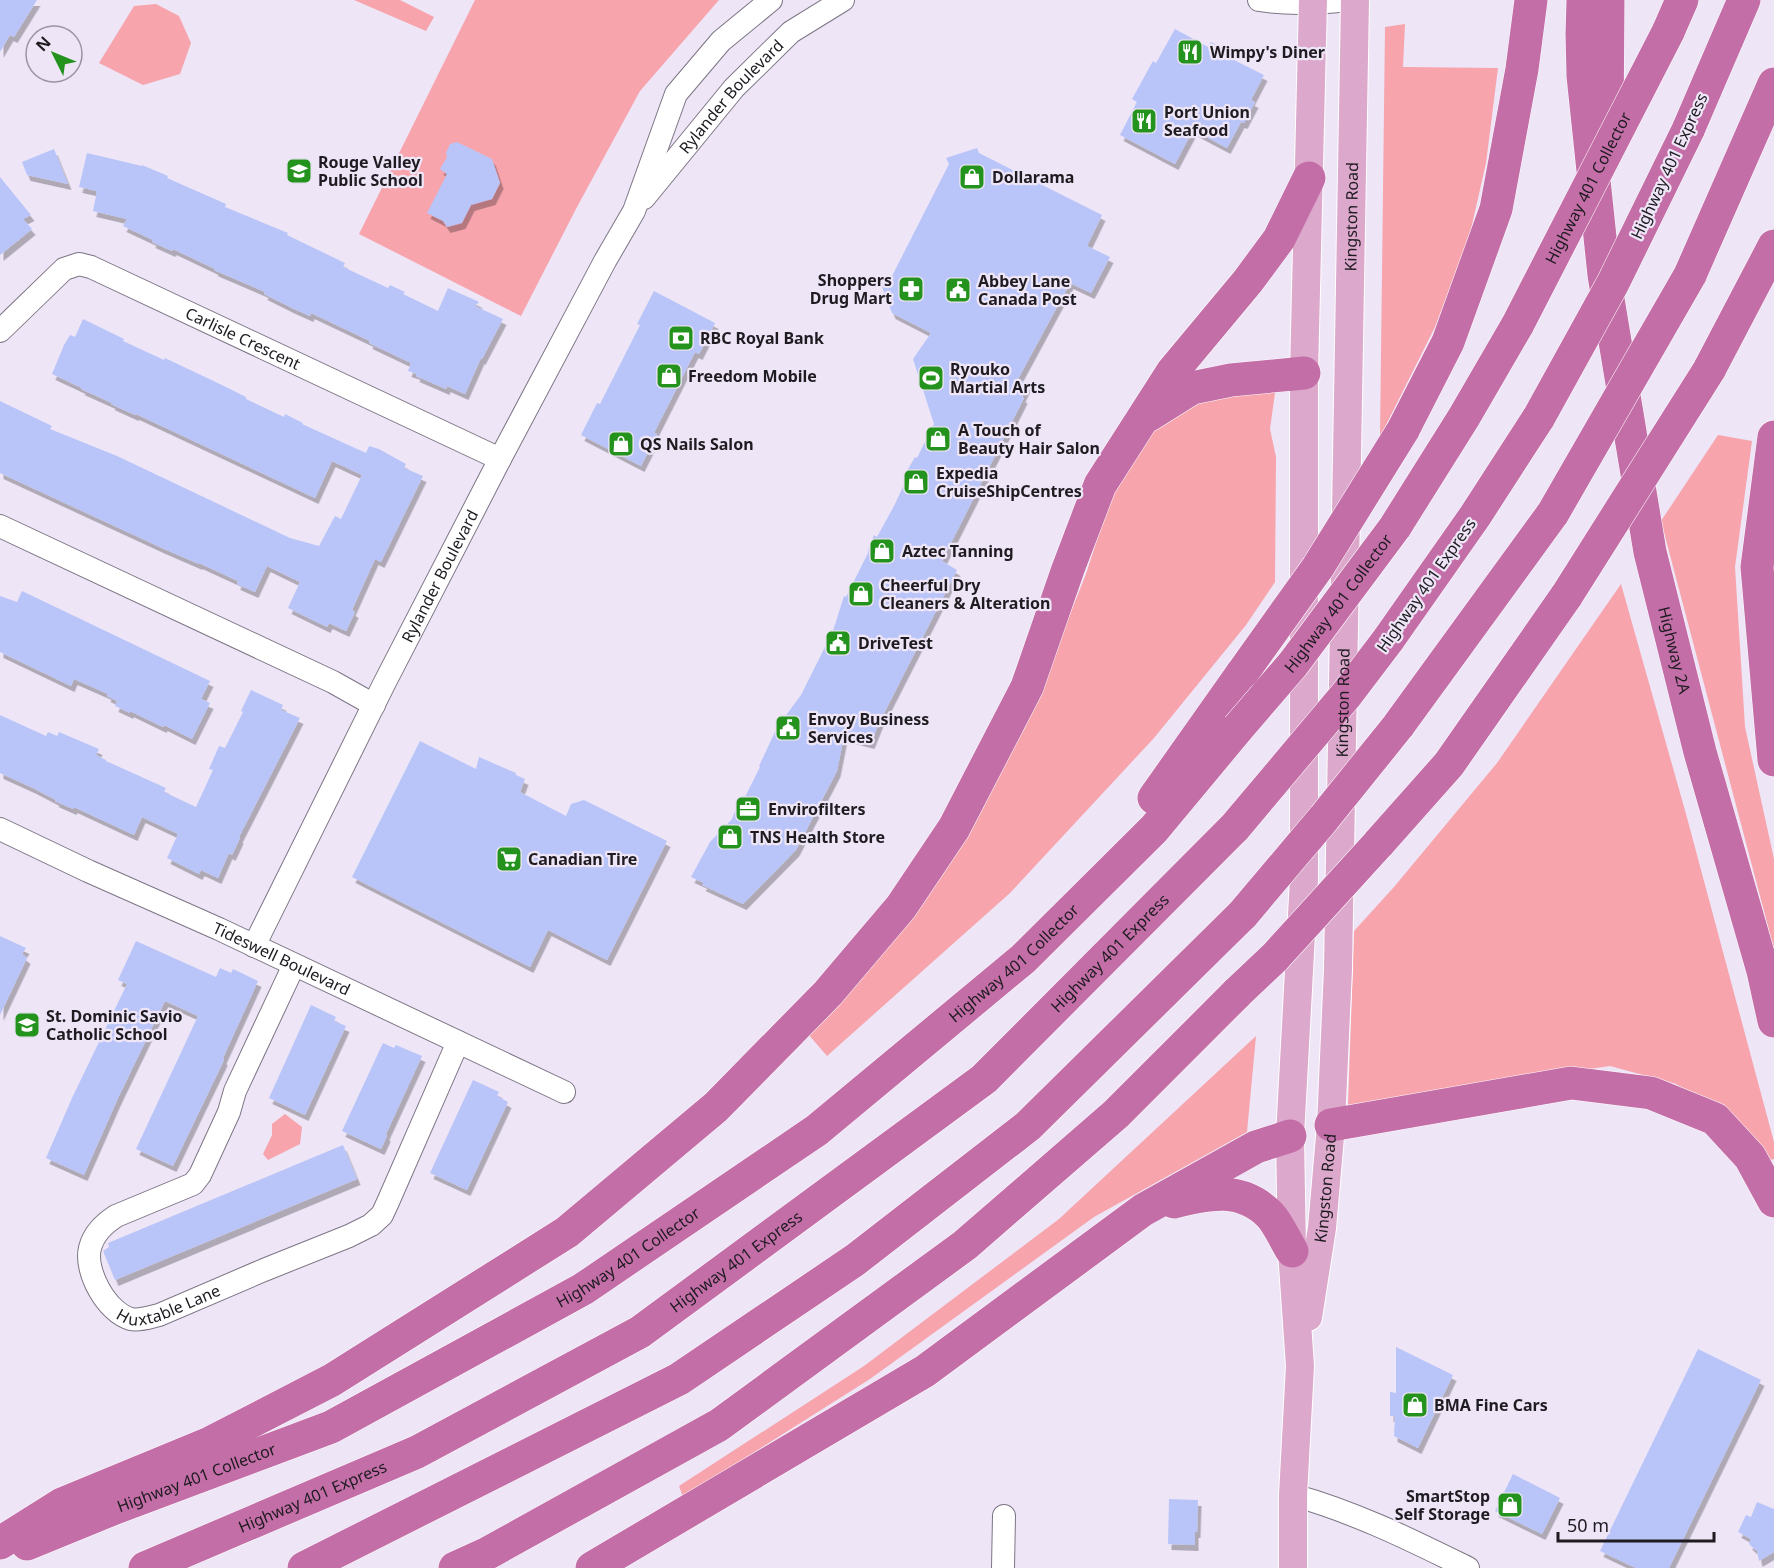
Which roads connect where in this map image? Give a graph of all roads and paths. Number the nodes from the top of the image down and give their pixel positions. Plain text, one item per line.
1 (771, 0) edge
2 (843, 0) edge
3 (1259, 0) edge
4 (1349, 0) edge
5 (1355, 0) edge
6 (1531, 0) edge
7 (1583, 0) edge
8 (1608, 0) edge
9 (1682, 0) edge
10 (1744, 0) edge
11 (1313, 2) edge
12 (1774, 84) edge
13 (1309, 178) junction
14 (634, 211) junction
15 (1774, 246) edge
16 (1604, 275) junction
17 (0, 331) edge
18 (1349, 371) junction
19 (1304, 373) junction
20 (1140, 421) junction
21 (1774, 437) edge
22 (500, 459) junction
23 (0, 526) edge
24 (374, 705) junction
25 (1774, 760) edge
26 (0, 829) edge
27 (254, 946) junction
28 (1023, 959) junction
29 (294, 965) junction
30 (1774, 1021) edge
31 (458, 1042) junction
32 (564, 1092) dead end
33 (1330, 1125) junction
34 (1290, 1136) junction
35 (1774, 1201) edge
36 (1143, 1210) junction
37 (1292, 1251) junction
38 (1299, 1366) junction
39 (1293, 1495) junction
40 (1004, 1516) dead end
41 (0, 1543) edge
42 (0, 1551) edge
43 (145, 1568) edge
44 (304, 1568) edge
45 (455, 1568) edge
46 (592, 1568) edge
47 (1004, 1568) edge
48 (1293, 1568) edge
49 (1468, 1568) edge

1 - 14 street, Rylander Boulevard
2 - 14 street, Rylander Boulevard
3 - 11 street
4 - 11 street
5 - 18 main road, Kingston Road
6 - 28 highway, bridge
7 - 16 highway
8 - 16 highway
9 - 28 highway, Highway 401 Collector, bridge
10 - 43 highway, Highway 401 Express, bridge
11 - 13 main road, Kingston Road
12 - 44 highway, bridge
13 - 19 main road, Kingston Road
13 - 20 highway
14 - 22 street, Rylander Boulevard
15 - 45 highway, bridge
16 - 30 highway, Highway 2A
17 - 22 street, Carlisle Crescent
18 - 19 main road
18 - 33 main road, Kingston Road
19 - 20 highway
19 - 34 main road, Kingston Road
20 - 41 highway
21 - 25 highway
22 - 24 street, Rylander Boulevard
23 - 24 street
24 - 27 street, Rylander Boulevard
26 - 27 street, Tideswell Boulevard
27 - 29 street, Tideswell Boulevard
28 - 42 highway, Highway 401 Collector
29 - 31 street, Tideswell Boulevard
29 - 31 street, Huxtable Lane
31 - 32 street, Tideswell Boulevard
33 - 34 main road
33 - 35 highway
33 - 38 main road, Kingston Road
34 - 36 highway
34 - 37 main road, Kingston Road
36 - 37 highway
36 - 46 highway
37 - 38 main road, Kingston Road
38 - 39 main road, Kingston Road
39 - 48 main road, Kingston Road
39 - 49 street
40 - 47 street

